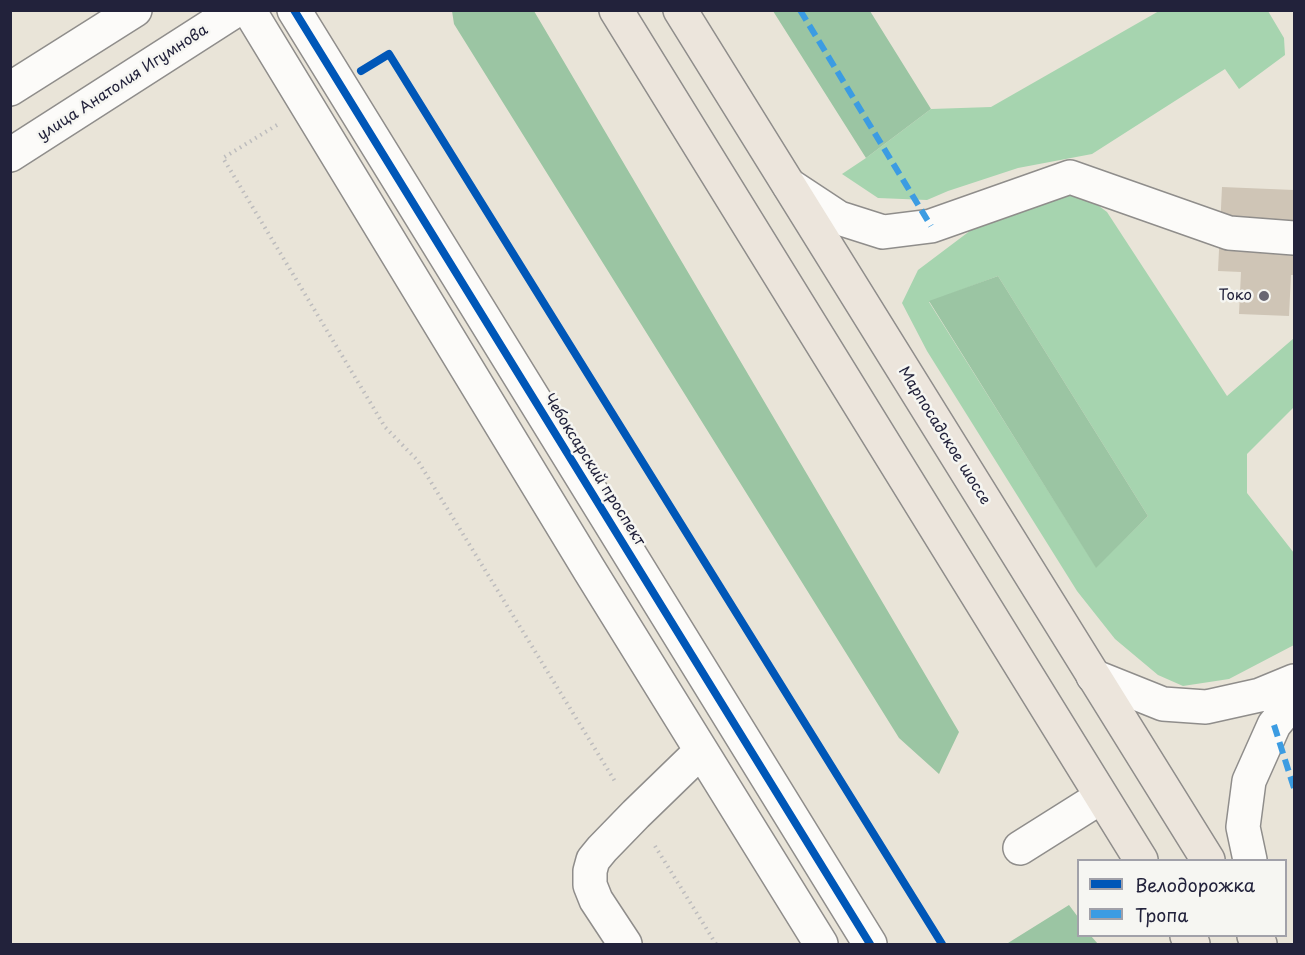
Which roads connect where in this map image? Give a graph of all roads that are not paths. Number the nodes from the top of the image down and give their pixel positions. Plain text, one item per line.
1 (135, 10) edge
2 (236, 10) edge
3 (249, 10) edge
4 (294, 10) edge
5 (608, 10) edge
6 (616, 10) edge
7 (680, 10) edge
8 (636, 44) junction
9 (10, 88) edge
10 (10, 155) edge
11 (789, 185) junction
12 (1294, 238) edge
13 (1093, 676) junction
14 (1294, 681) edge
15 (1294, 700) edge
16 (702, 751) junction
17 (1101, 797) junction
18 (1020, 848) dead end
19 (1140, 859) edge
20 (1207, 859) edge
21 (1250, 859) edge
22 (625, 945) edge
23 (821, 945) edge
24 (870, 945) edge

1 - 9 street
2 - 10 street, улица Анатолия Игумнова
3 - 16 street
4 - 24 street, Чебоксарский проспект
5 - 8 street
6 - 8 main road
7 - 11 main road, Марпосадское шоссе
8 - 17 main road
11 - 12 street
11 - 13 main road, Марпосадское шоссе
13 - 14 street
13 - 20 main road, Марпосадское шоссе
15 - 21 street
16 - 22 street
16 - 23 street
17 - 18 street
17 - 19 main road

